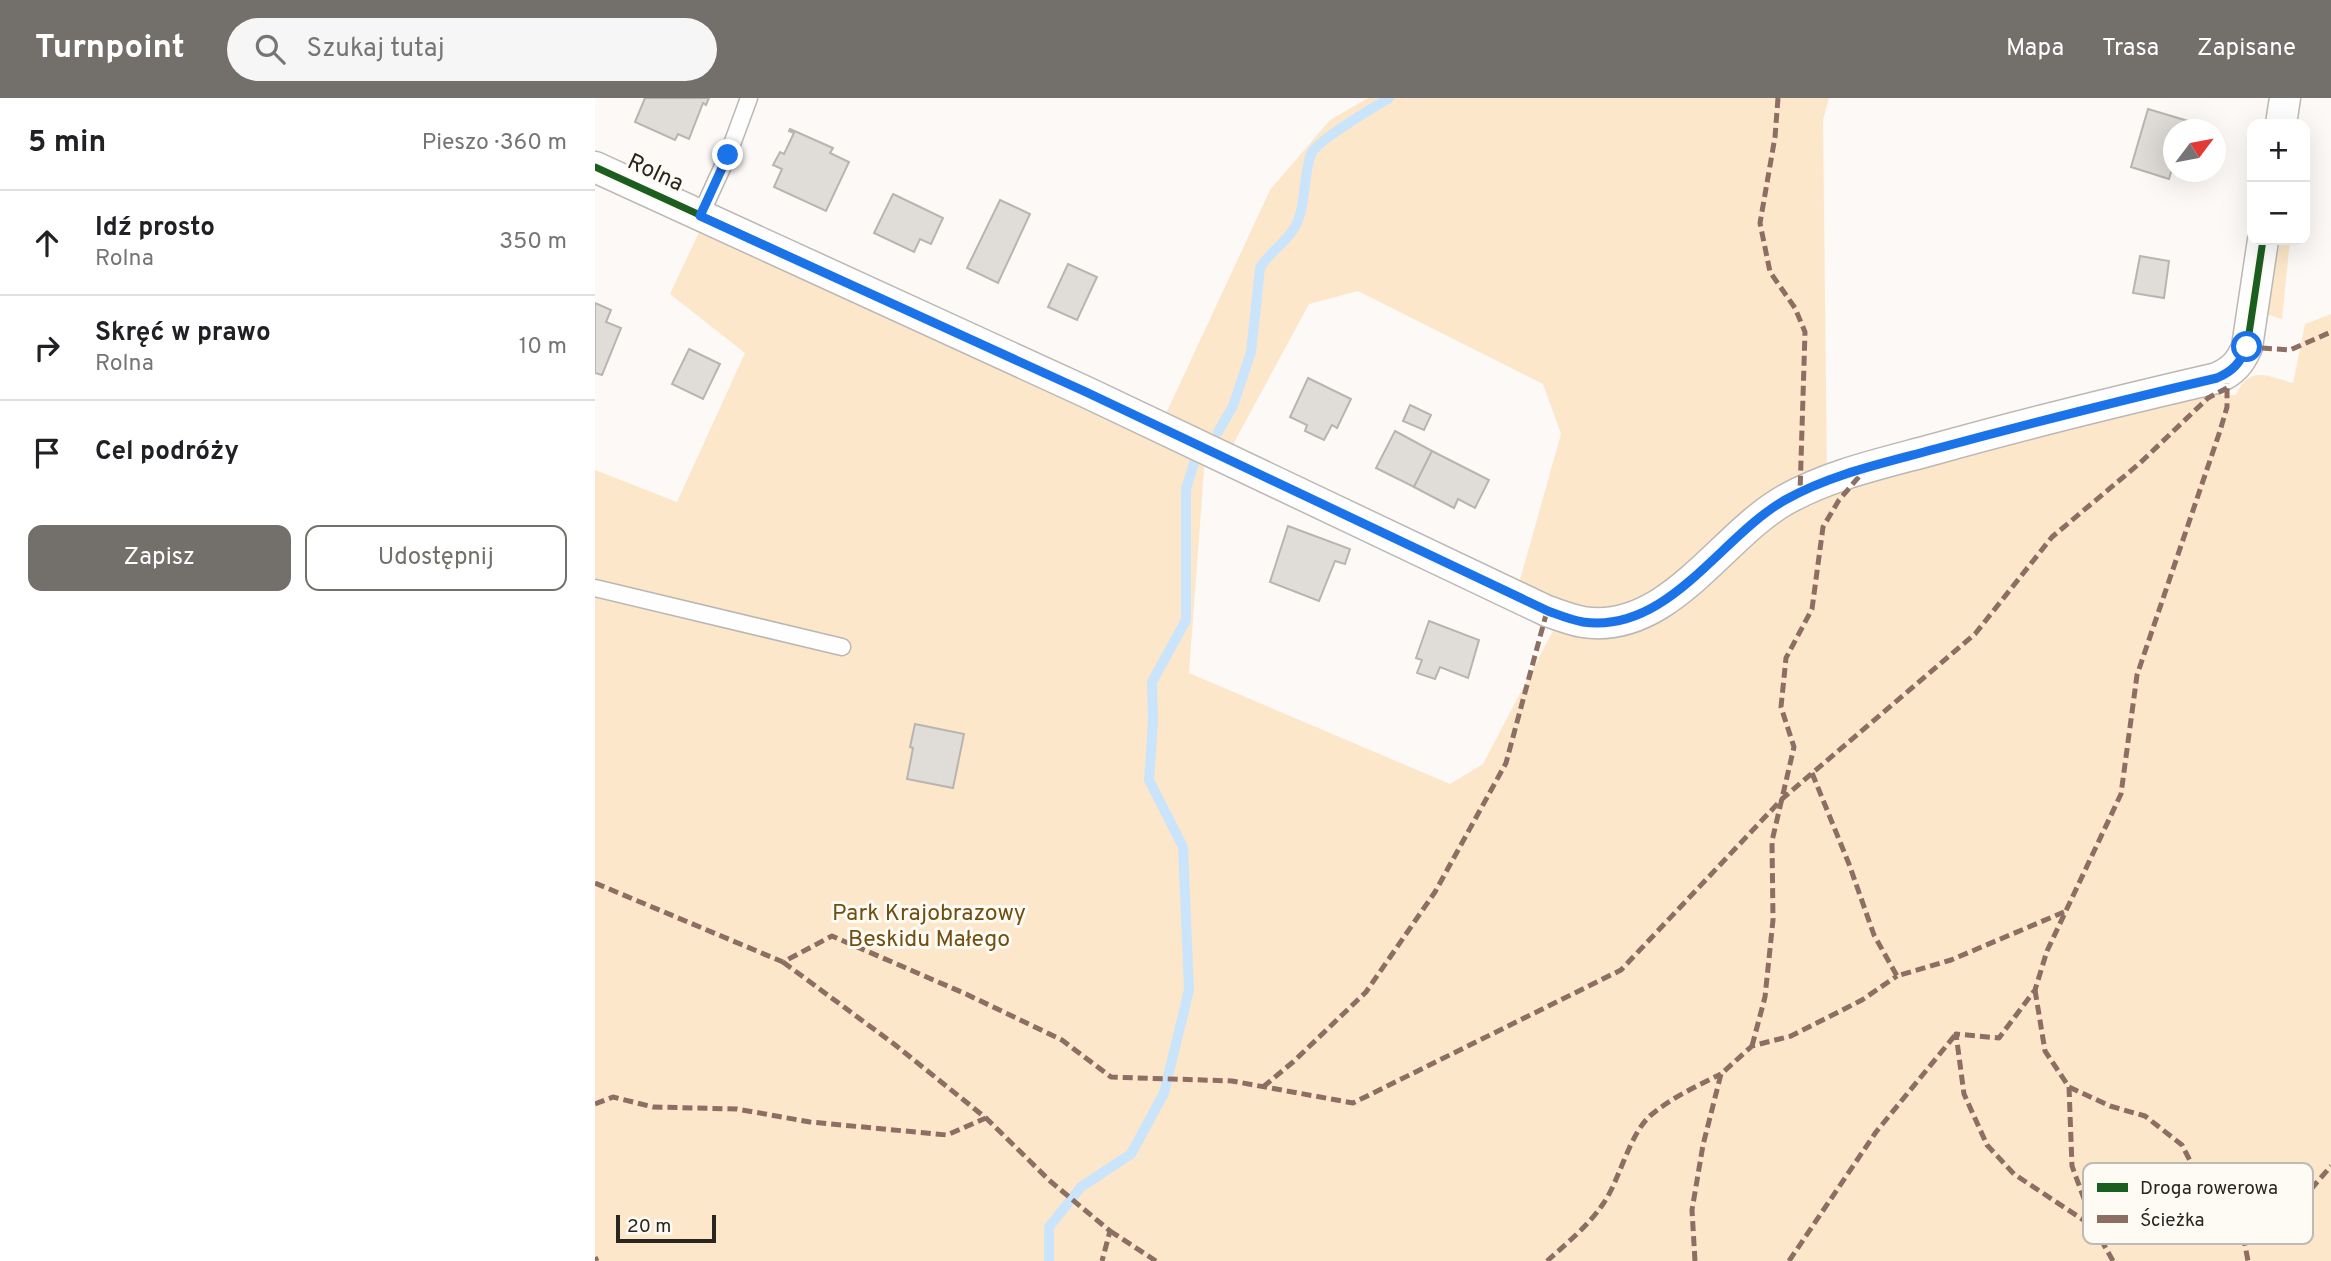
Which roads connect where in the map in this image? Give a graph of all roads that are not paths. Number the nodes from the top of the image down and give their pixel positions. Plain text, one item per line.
1 (749, 98) edge
2 (2285, 98) edge
3 (2282, 119) edge
4 (595, 167) edge
5 (700, 216) junction
6 (2262, 245) edge
7 (595, 588) edge
8 (842, 647) dead end

1 - 5 lane, Rolna
2 - 3 street
4 - 5 street, Rolna
5 - 6 street, Rolna
7 - 8 lane

